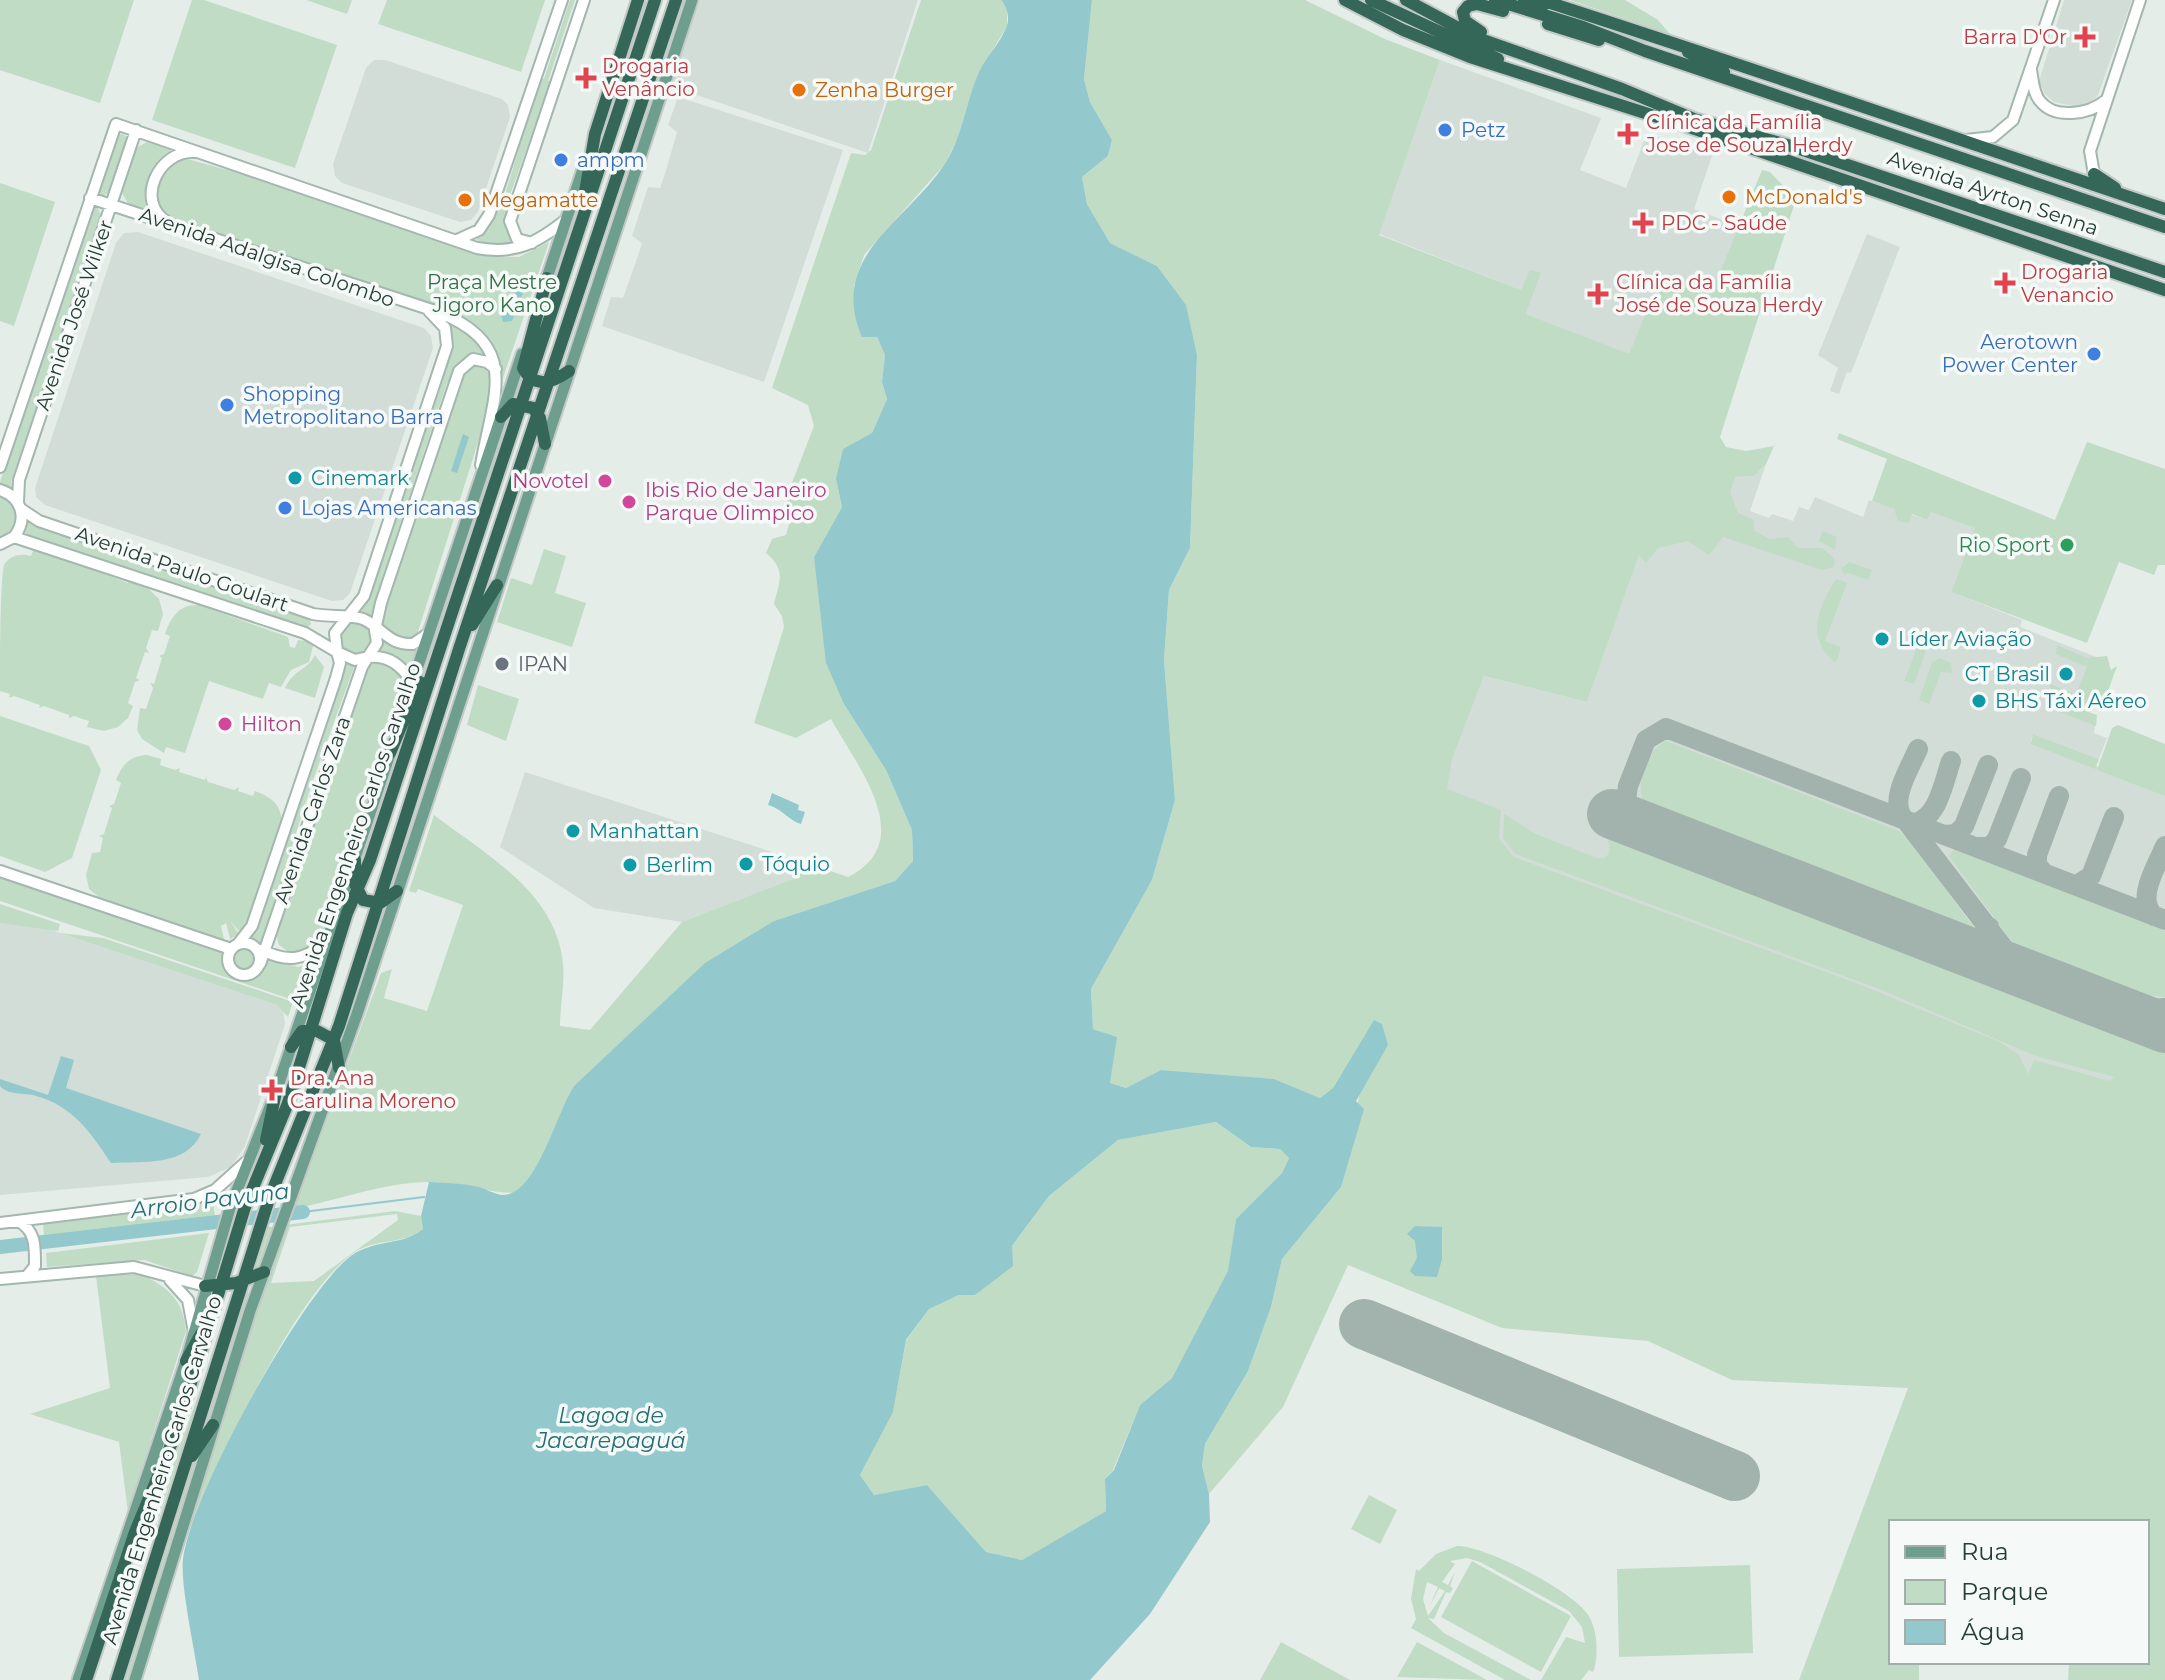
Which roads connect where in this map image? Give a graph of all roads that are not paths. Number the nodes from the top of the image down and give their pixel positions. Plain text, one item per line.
1 (562, 0) edge
2 (584, 0) edge
3 (638, 0) edge
4 (646, 0) edge
5 (655, 0) edge
6 (676, 0) edge
7 (692, 0) edge
8 (1345, 0) edge
9 (1371, 0) edge
10 (1406, 0) edge
11 (1495, 0) edge
12 (1524, 0) edge
13 (1541, 0) edge
14 (2054, 0) edge
15 (2140, 0) edge
16 (1572, 10) junction
17 (628, 31) junction
18 (1649, 34) junction
19 (1645, 51) junction
20 (1552, 64) junction
21 (2031, 68) junction
22 (1522, 72) junction
23 (1746, 85) junction
24 (2106, 101) junction
25 (136, 130) junction
26 (595, 134) junction
27 (1956, 141) junction
28 (1791, 146) junction
29 (204, 154) junction
30 (2094, 174) joint
31 (1885, 194) junction
32 (90, 198) junction
33 (2132, 198) junction
34 (112, 205) junction
35 (2165, 209) edge
36 (567, 219) junction
37 (174, 226) junction
38 (2165, 227) edge
39 (577, 235) junction
40 (454, 240) junction
41 (534, 243) junction
42 (2165, 272) edge
43 (547, 278) junction
44 (2165, 290) edge
45 (429, 311) junction
46 (496, 369) junction
47 (569, 371) junction
48 (531, 379) junction
49 (548, 382) junction
50 (522, 404) junction
51 (538, 413) junction
52 (501, 417) junction
53 (545, 444) junction
54 (0, 467) edge
55 (479, 479) junction
56 (0, 490) edge
57 (20, 505) junction
58 (6, 543) edge
59 (470, 552) junction
60 (497, 585) junction
61 (313, 614) junction
62 (347, 619) junction
63 (375, 630) junction
64 (305, 633) junction
65 (429, 633) junction
66 (459, 649) junction
67 (337, 652) junction
68 (368, 657) junction
69 (413, 682) junction
70 (390, 753) junction
71 (355, 860) junction
72 (0, 871) edge
73 (357, 891) junction
74 (397, 891) junction
75 (380, 903) junction
76 (274, 923) junction
77 (325, 944) junction
78 (234, 946) junction
79 (261, 949) junction
80 (286, 959) junction
81 (310, 1029) junction
82 (334, 1040) junction
83 (291, 1047) junction
84 (339, 1068) junction
85 (276, 1092) junction
86 (250, 1157) junction
87 (261, 1167) junction
88 (16, 1221) junction
89 (0, 1223) edge
90 (264, 1272) junction
91 (27, 1276) junction
92 (165, 1276) junction
93 (0, 1279) edge
94 (242, 1281) junction
95 (220, 1285) junction
96 (205, 1286) junction
97 (215, 1306) junction
98 (194, 1336) junction
99 (186, 1361) junction
100 (213, 1425) junction
101 (183, 1469) junction
102 (78, 1680) edge
103 (86, 1680) edge
104 (117, 1680) edge
105 (135, 1680) edge

1 - 40 street
2 - 41 street
3 - 17 highway, Avenida Engenheiro Carlos Carvalho
4 - 17 highway
5 - 39 highway, Avenida Engenheiro Carlos Carvalho
6 - 49 highway, Avenida Engenheiro Carlos Carvalho
7 - 47 main road, Avenida Engenheiro Carlos Carvalho
8 - 22 highway, Avenida Ayrton Senna
9 - 22 highway, Avenida Ayrton Senna
10 - 20 highway, Avenida Ayrton Senna
11 - 19 highway, Avenida Ayrton Senna
12 - 16 highway
13 - 16 highway, Avenida Ayrton Senna
14 - 21 street
15 - 24 street
16 - 18 highway, Avenida Ayrton Senna
17 - 26 highway, Avenida Engenheiro Carlos Carvalho
18 - 23 highway
18 - 27 highway, Avenida Ayrton Senna
19 - 20 highway
19 - 23 highway, Avenida Ayrton Senna
20 - 28 highway, Avenida Ayrton Senna
21 - 24 street
21 - 27 street
22 - 31 highway, Avenida Ayrton Senna
23 - 38 highway, Avenida Ayrton Senna
24 - 30 street
25 - 29 street
25 - 32 street, Avenida José Wilker
25 - 34 street, Avenida José Wilker
26 - 36 main road, Avenida Engenheiro Carlos Carvalho
26 - 39 highway
27 - 33 highway, Avenida Ayrton Senna
28 - 31 highway
28 - 42 highway, Avenida Ayrton Senna
29 - 37 street
29 - 40 street
30 - 33 highway
31 - 44 highway, Avenida Ayrton Senna
32 - 34 street, Avenida Adalgisa Colombo
32 - 54 street, Avenida José Wilker
33 - 35 highway, Avenida Ayrton Senna
34 - 37 street, Avenida Adalgisa Colombo
34 - 57 street, Avenida José Wilker
36 - 41 street
36 - 43 main road, Avenida Engenheiro Carlos Carvalho
37 - 45 street, Avenida Adalgisa Colombo
39 - 48 highway, Avenida Engenheiro Carlos Carvalho
40 - 41 street
43 - 48 highway
43 - 52 main road, Avenida Engenheiro Carlos Carvalho
45 - 46 street, Avenida Adalgisa Colombo
45 - 62 street
46 - 55 street
46 - 63 street
47 - 49 highway
47 - 53 main road, Avenida Engenheiro Carlos Carvalho
48 - 49 highway
48 - 50 highway, Avenida Engenheiro Carlos Carvalho
49 - 51 highway, Avenida Engenheiro Carlos Carvalho
50 - 51 highway
50 - 52 highway
50 - 59 highway, Avenida Engenheiro Carlos Carvalho
51 - 53 highway
51 - 66 highway, Avenida Engenheiro Carlos Carvalho
52 - 55 main road, Avenida Engenheiro Carlos Carvalho
53 - 60 main road, Avenida Engenheiro Carlos Carvalho
55 - 65 main road, Avenida Engenheiro Carlos Carvalho
56 - 57 street, Avenida Paulo Goulart
57 - 58 street, Avenida José Wilker
57 - 61 street, Avenida Paulo Goulart
58 - 64 street, Avenida Paulo Goulart
59 - 70 highway
59 - 73 highway, Avenida Engenheiro Carlos Carvalho
60 - 66 highway
60 - 74 main road, Avenida Engenheiro Carlos Carvalho
61 - 62 street, Avenida Paulo Goulart
61 - 64 street
62 - 63 street
62 - 67 street
63 - 65 street
63 - 68 street
64 - 67 street, Avenida Paulo Goulart
65 - 69 main road, Avenida Engenheiro Carlos Carvalho
66 - 75 highway, Avenida Engenheiro Carlos Carvalho
67 - 68 street
67 - 78 street, Avenida Carlos Zara
68 - 69 street
68 - 76 street, Avenida Carlos Zara
69 - 70 main road, Avenida Engenheiro Carlos Carvalho
70 - 71 main road, Avenida Engenheiro Carlos Carvalho
71 - 73 highway
71 - 77 main road, Avenida Engenheiro Carlos Carvalho
72 - 78 street
73 - 75 highway
73 - 81 highway, Avenida Engenheiro Carlos Carvalho
74 - 75 highway
74 - 84 main road, Avenida Engenheiro Carlos Carvalho
75 - 82 highway, Avenida Engenheiro Carlos Carvalho
76 - 79 street, Avenida Carlos Zara
76 - 80 street
77 - 80 street
77 - 83 main road, Avenida Engenheiro Carlos Carvalho
78 - 79 street
78 - 79 street
79 - 80 street
81 - 82 highway
81 - 83 highway
81 - 87 highway, Avenida Engenheiro Carlos Carvalho
82 - 84 highway
82 - 94 highway, Avenida Engenheiro Carlos Carvalho
83 - 85 main road, Avenida Engenheiro Carlos Carvalho
84 - 90 main road, Avenida Engenheiro Carlos Carvalho
85 - 86 main road, Avenida Engenheiro Carlos Carvalho
85 - 87 highway
86 - 88 street
86 - 96 main road, Avenida Engenheiro Carlos Carvalho
87 - 95 highway, Avenida Engenheiro Carlos Carvalho
88 - 89 street
88 - 91 street
90 - 94 highway
90 - 100 main road, Avenida Engenheiro Carlos Carvalho
91 - 92 street
91 - 93 street
92 - 96 street
92 - 98 street
94 - 95 highway
94 - 101 highway, Avenida Engenheiro Carlos Carvalho
95 - 96 highway
95 - 97 highway, Avenida Engenheiro Carlos Carvalho
96 - 98 main road, Avenida Engenheiro Carlos Carvalho
97 - 99 highway
97 - 103 highway, Avenida Engenheiro Carlos Carvalho
98 - 99 main road, Avenida Engenheiro Carlos Carvalho
99 - 102 main road, Avenida Engenheiro Carlos Carvalho
100 - 101 highway
100 - 105 main road, Avenida Engenheiro Carlos Carvalho
101 - 104 highway, Avenida Engenheiro Carlos Carvalho

